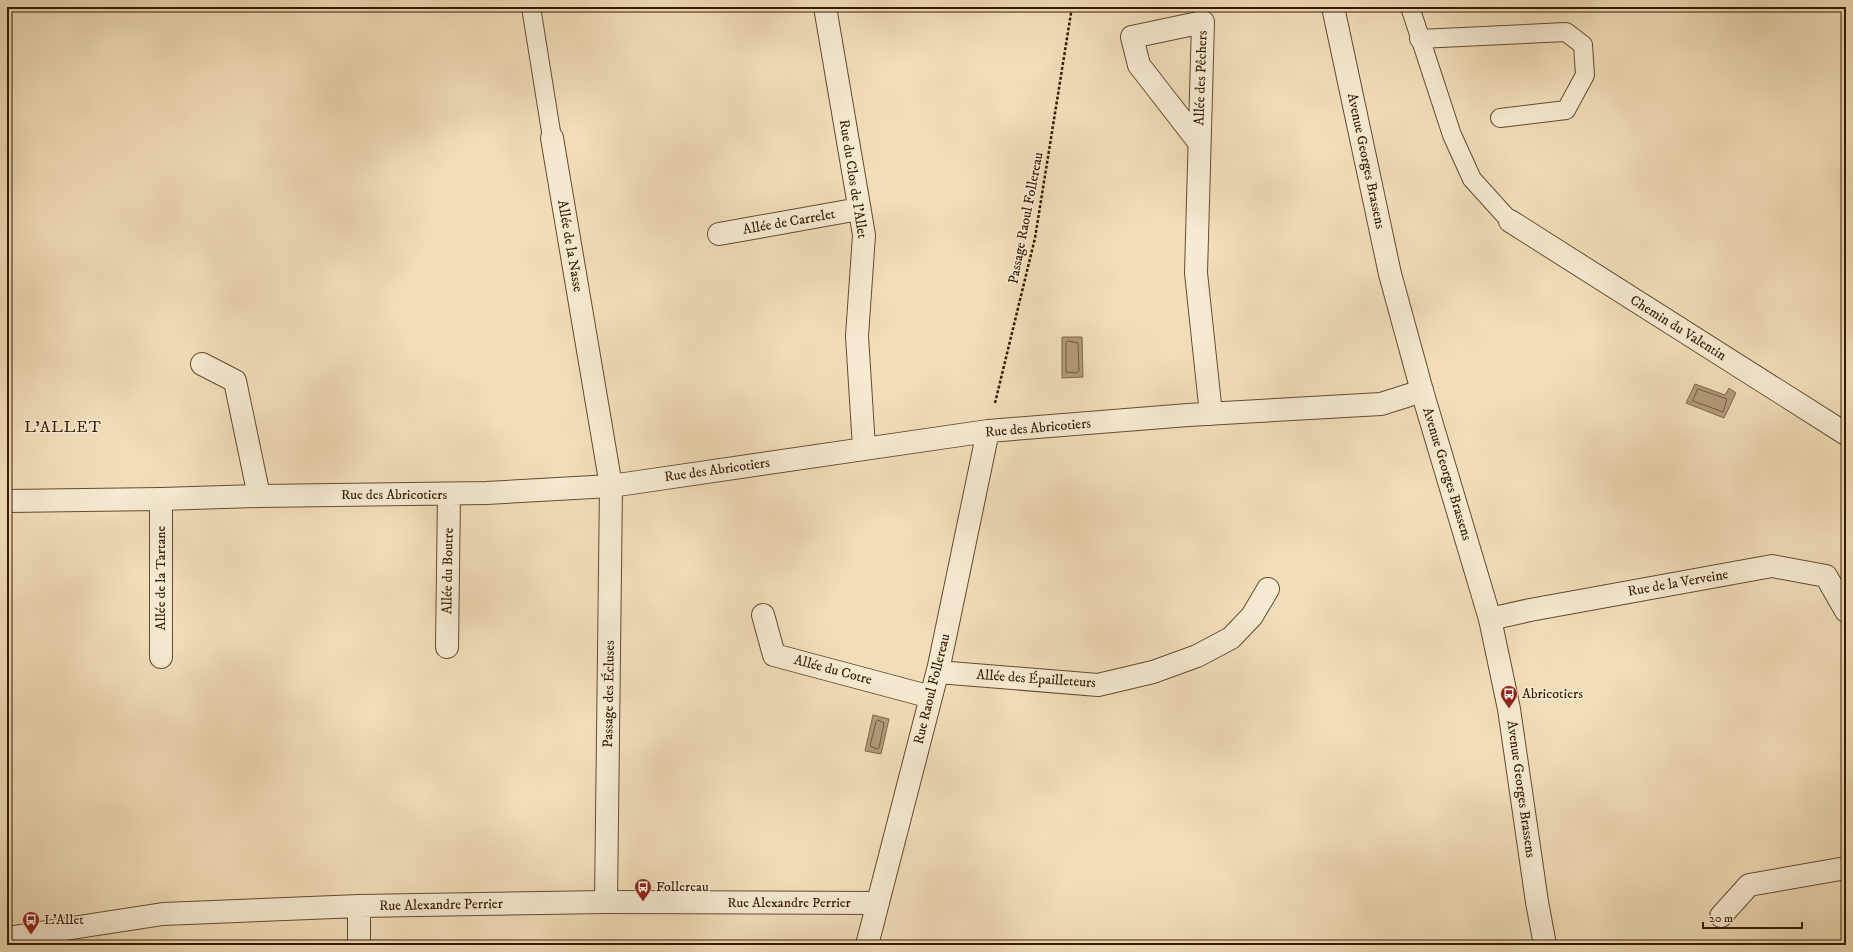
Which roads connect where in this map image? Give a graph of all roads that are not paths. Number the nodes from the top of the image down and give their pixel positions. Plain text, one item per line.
1 (531, 7) edge
2 (825, 7) edge
3 (1332, 7) edge
4 (1410, 7) edge
5 (1419, 39) junction
6 (1500, 118) dead end
7 (552, 138) joint
8 (1198, 141) junction
9 (859, 209) junction
10 (1510, 221) joint
11 (719, 234) dead end
12 (202, 364) dead end
13 (1422, 391) junction
14 (1211, 414) junction
15 (988, 431) junction
16 (1846, 434) edge
17 (864, 448) junction
18 (611, 486) junction
19 (449, 494) junction
20 (259, 496) junction
21 (161, 499) junction
22 (7, 501) edge
23 (1268, 589) dead end
24 (1846, 612) edge
25 (763, 614) dead end
26 (1490, 619) junction
27 (447, 647) dead end
28 (161, 657) dead end
29 (938, 672) junction
30 (931, 697) junction
31 (1846, 868) edge
32 (606, 902) junction
33 (878, 903) junction
34 (359, 906) junction
35 (1721, 916) dead end
36 (7, 938) edge
37 (359, 945) edge
38 (867, 945) edge
39 (1545, 945) edge

1 - 7 lane, Allée de la Nasse
2 - 9 street, Rue du Clos de l'Allet
3 - 13 street, Avenue Georges Brassens
4 - 5 lane
5 - 6 lane
5 - 10 lane
7 - 18 street, Allée de la Nasse
8 - 8 street, Allée des Pêchers
8 - 14 street, Allée des Pêchers
9 - 11 street, Allée de Carrelet
9 - 17 street, Rue du Clos de l'Allet
10 - 16 street, Chemin du Valentin
12 - 20 street
13 - 14 street, Rue des Abricotiers
13 - 26 street, Avenue Georges Brassens
14 - 15 street, Rue des Abricotiers
15 - 17 street, Rue des Abricotiers
15 - 29 street, Rue Raoul Follereau
17 - 18 street, Rue des Abricotiers
18 - 19 street, Rue des Abricotiers
18 - 32 street, Passage des Écluses
19 - 20 street, Rue des Abricotiers
19 - 27 street, Allée du Boutre
20 - 21 street, Rue des Abricotiers
21 - 22 street, Rue des Abricotiers
21 - 28 street, Allée de la Tartane
23 - 29 street, Allée des Épailleteurs
24 - 26 street, Rue de la Verveine
25 - 30 street, Allée du Cotre
26 - 39 street, Avenue Georges Brassens
29 - 30 street, Rue Raoul Follereau
30 - 33 street, Rue Raoul Follereau
31 - 35 street
32 - 33 street, Rue Alexandre Perrier
32 - 34 street, Rue Alexandre Perrier
33 - 38 street, Rue Raoul Follereau
34 - 36 street, Rue Alexandre Perrier
34 - 37 street

